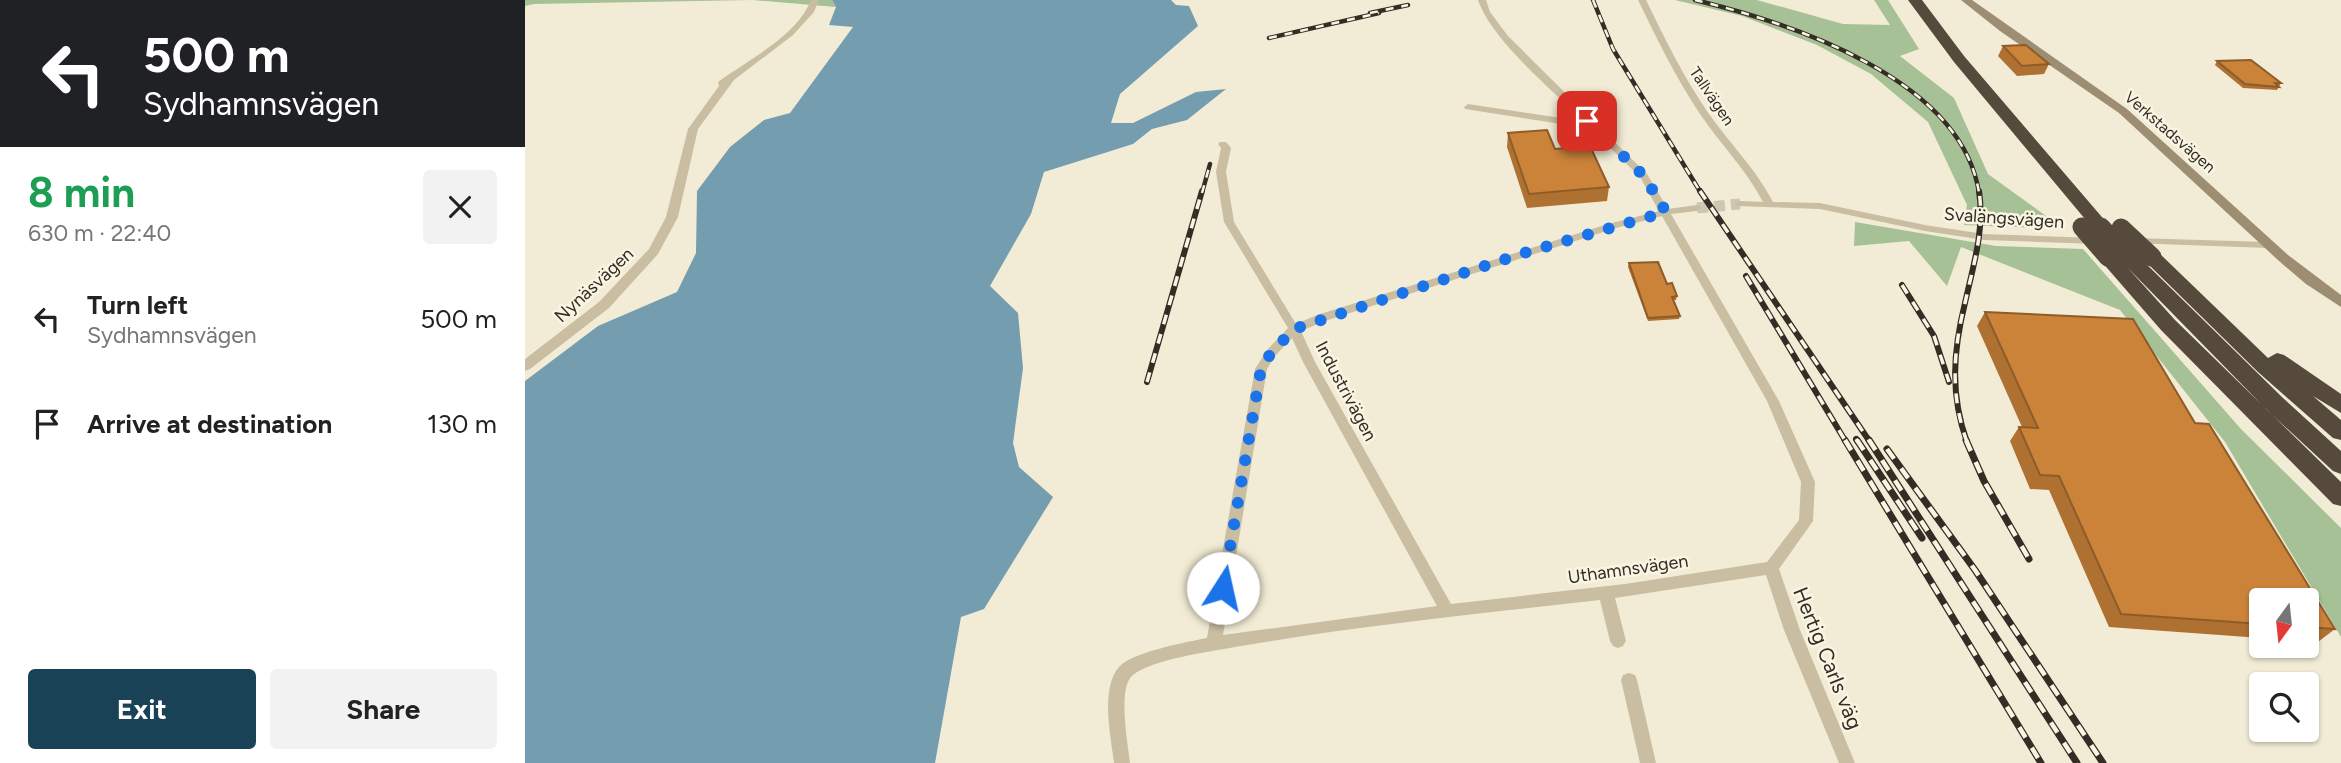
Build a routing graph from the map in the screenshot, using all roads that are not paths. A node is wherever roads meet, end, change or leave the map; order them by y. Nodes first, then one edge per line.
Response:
1 (815, 0) edge
2 (1482, 0) edge
3 (1642, 0) edge
4 (1901, 0) edge
5 (1915, 0) edge
6 (1966, 0) edge
7 (1468, 107) dead end
8 (1587, 121) junction
9 (2015, 126) junction
10 (1223, 144) dead end
11 (1769, 203) junction
12 (1739, 204) tunnel mouth
13 (1697, 208) tunnel mouth
14 (1666, 212) junction
15 (2268, 245) junction
16 (2118, 257) junction
17 (2181, 285) junction
18 (2341, 302) edge
19 (1294, 329) junction
20 (525, 366) edge
21 (2341, 405) edge
22 (2341, 432) edge
23 (2341, 465) edge
24 (2341, 497) edge
25 (1771, 568) junction
26 (1606, 593) junction
27 (1448, 612) junction
28 (1618, 641) dead end
29 (1214, 642) junction
30 (1629, 680) dead end
31 (1122, 763) edge
32 (1649, 763) edge
33 (1847, 763) edge

1 - 20 street, Nynäsvägen
2 - 8 street
3 - 11 street, Tallvägen
4 - 16 highway, bridge
5 - 9 highway
6 - 15 main road, Verkstadsvägen
7 - 8 street
8 - 14 street
9 - 16 highway, bridge
9 - 17 highway, bridge
10 - 19 street, Industrivägen
11 - 12 street, Svalängsvägen
11 - 15 street, Svalängsvägen
13 - 14 street
14 - 19 street
14 - 25 street
15 - 18 main road, Verkstadsvägen
16 - 23 highway
16 - 24 highway
17 - 21 highway
17 - 22 highway
19 - 27 street, Industrivägen
19 - 29 street
25 - 26 street, Uthamnsvägen
25 - 33 street, Hertig Carls väg
26 - 27 street, Uthamnsvägen
26 - 28 street
27 - 29 street, Uthamnsvägen
29 - 31 street, Uthamnsvägen
30 - 32 street

